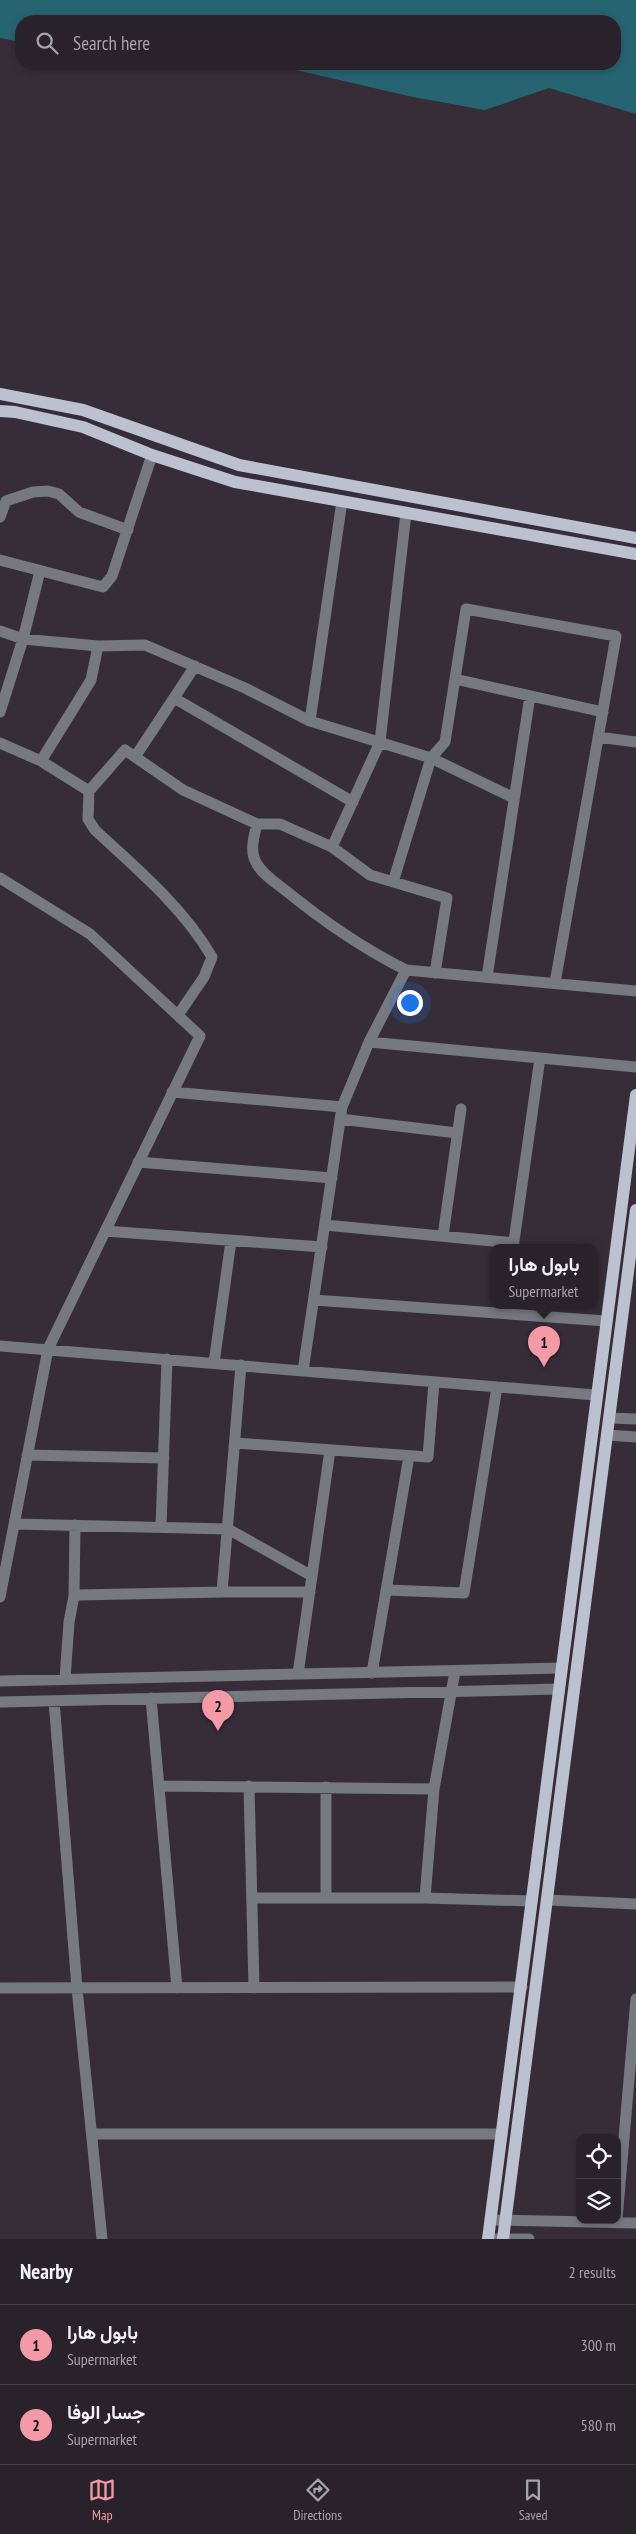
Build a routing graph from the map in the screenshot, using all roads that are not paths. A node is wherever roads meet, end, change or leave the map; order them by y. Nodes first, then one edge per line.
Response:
1 (0, 394) edge
2 (0, 412) edge
3 (152, 455) junction
4 (342, 501) junction
5 (406, 513) junction
6 (0, 517) edge
7 (128, 530) junction
8 (636, 538) edge
9 (636, 554) edge
10 (0, 560) edge
11 (40, 571) junction
12 (0, 631) edge
13 (23, 639) junction
14 (98, 646) junction
15 (195, 666) junction
16 (455, 679) junction
17 (530, 696) junction
18 (174, 698) junction
19 (0, 712) edge
20 (603, 712) junction
21 (310, 721) junction
22 (598, 737) junction
23 (380, 742) junction
24 (636, 742) edge
25 (0, 744) edge
26 (135, 757) junction
27 (431, 758) junction
28 (41, 761) junction
29 (89, 791) junction
30 (514, 798) junction
31 (353, 802) junction
32 (257, 824) junction
33 (332, 847) junction
34 (0, 878) edge
35 (393, 882) junction
36 (406, 970) junction
37 (435, 972) junction
38 (486, 977) junction
39 (555, 983) junction
40 (636, 991) edge
41 (178, 1015) junction
42 (369, 1042) junction
43 (540, 1058) junction
44 (636, 1067) edge
45 (172, 1092) junction
46 (636, 1095) edge
47 (342, 1107) junction
48 (461, 1109) dead end
49 (340, 1119) junction
50 (457, 1133) junction
51 (138, 1162) junction
52 (332, 1178) junction
53 (636, 1210) edge
54 (325, 1225) junction
55 (105, 1232) junction
56 (443, 1236) junction
57 (232, 1241) junction
58 (500, 1244) edge
59 (514, 1244) edge
60 (322, 1247) junction
61 (314, 1300) junction
62 (504, 1310) edge
63 (606, 1321) junction
64 (0, 1346) edge
65 (48, 1349) junction
66 (167, 1359) junction
67 (214, 1363) junction
68 (241, 1365) junction
69 (303, 1371) junction
70 (434, 1382) junction
71 (497, 1387) junction
72 (596, 1395) junction
73 (609, 1418) junction
74 (636, 1419) edge
75 (607, 1435) junction
76 (636, 1437) edge
77 (236, 1443) junction
78 (330, 1450) junction
79 (27, 1455) junction
80 (408, 1456) junction
81 (164, 1458) junction
82 (14, 1524) junction
83 (75, 1525) junction
84 (161, 1527) junction
85 (228, 1528) junction
86 (312, 1576) junction
87 (386, 1590) junction
88 (222, 1592) junction
89 (310, 1592) junction
90 (78, 1595) dead end
91 (0, 1597) edge
92 (561, 1668) junction
93 (455, 1670) junction
94 (372, 1672) junction
95 (298, 1674) junction
96 (65, 1679) junction
97 (0, 1681) edge
98 (559, 1689) junction
99 (453, 1691) junction
100 (151, 1698) junction
101 (54, 1701) junction
102 (0, 1702) edge
103 (159, 1786) junction
104 (248, 1786) junction
105 (326, 1787) junction
106 (434, 1789) junction
107 (252, 1898) junction
108 (326, 1898) junction
109 (424, 1898) junction
110 (547, 1900) junction
111 (532, 1901) junction
112 (636, 1904) edge
113 (522, 1987) junction
114 (0, 1988) edge
115 (77, 1988) junction
116 (177, 1988) junction
117 (254, 1988) junction
118 (636, 1999) edge
119 (631, 2116) edge
120 (92, 2134) junction
121 (502, 2134) junction
122 (621, 2191) edge
123 (490, 2220) junction
124 (505, 2220) junction
125 (576, 2221) edge
126 (621, 2221) edge
127 (636, 2223) edge
128 (102, 2239) edge
129 (488, 2239) edge
130 (503, 2239) edge
131 (529, 2239) edge

1 - 8 main road
2 - 3 main road
3 - 4 main road
3 - 7 street
4 - 5 main road
4 - 21 street
5 - 9 main road
5 - 23 street
6 - 7 street
7 - 11 street
10 - 11 street
11 - 13 street
12 - 13 street
13 - 14 street
13 - 19 street
14 - 15 street
14 - 28 street
15 - 18 street
15 - 21 street
16 - 17 street
16 - 20 street
16 - 27 street
17 - 20 street
17 - 30 street
18 - 26 street
18 - 31 street
20 - 22 street
21 - 23 street
22 - 24 street
22 - 39 street
23 - 27 street
23 - 31 street
25 - 28 street
26 - 29 street
26 - 32 street
27 - 30 street
27 - 35 street
28 - 29 street
29 - 41 street
30 - 38 street
31 - 33 street
32 - 33 street
32 - 36 street
33 - 35 street
34 - 41 street
35 - 37 street
36 - 37 street
36 - 42 street
37 - 38 street
38 - 39 street
39 - 40 street
41 - 45 street
42 - 43 street
42 - 47 street
43 - 44 street
43 - 59 street
45 - 47 street
45 - 51 street
46 - 63 main road
47 - 49 street
48 - 50 street
49 - 50 street
49 - 52 street
50 - 56 street
51 - 52 street
51 - 55 street
52 - 54 street
53 - 73 main road
54 - 56 street
54 - 60 street
55 - 57 street
55 - 65 street
56 - 58 street
57 - 60 street
57 - 67 street
60 - 61 street
61 - 62 street
61 - 69 street
62 - 63 street
63 - 72 main road
64 - 65 street
65 - 66 street
65 - 79 street
66 - 67 street
66 - 81 street
67 - 68 street
68 - 69 street
68 - 77 street
69 - 70 street
70 - 71 street
70 - 80 street
71 - 72 street
71 - 87 street
72 - 92 main road
73 - 74 street
73 - 75 main road
75 - 76 street
75 - 110 main road
77 - 78 street
77 - 85 street
78 - 80 street
78 - 86 street
79 - 81 street
79 - 82 street
80 - 87 street
81 - 84 street
82 - 83 street
82 - 91 street
83 - 84 street
83 - 96 street
84 - 85 street
85 - 86 street
85 - 88 street
86 - 89 street
87 - 94 street
88 - 89 street
88 - 90 street
89 - 95 street
92 - 93 street
92 - 98 main road
93 - 94 street
93 - 99 street
94 - 95 street
95 - 96 street
96 - 97 street
98 - 99 street
98 - 111 main road
99 - 100 street
99 - 106 street
100 - 101 street
100 - 103 street
101 - 102 street
101 - 115 street
103 - 104 street
103 - 116 street
104 - 105 street
104 - 107 street
105 - 106 street
105 - 108 street
106 - 109 street
107 - 108 street
107 - 117 street
108 - 109 street
109 - 111 street
110 - 112 street
110 - 124 main road
111 - 113 main road
113 - 117 street
113 - 121 main road
114 - 115 street
115 - 116 street
115 - 120 street
116 - 117 street
118 - 119 street
119 - 122 street
120 - 121 street
120 - 128 street
121 - 123 main road
123 - 124 street
123 - 129 main road
124 - 125 street
124 - 130 main road
126 - 127 street
129 - 130 street
130 - 131 street

